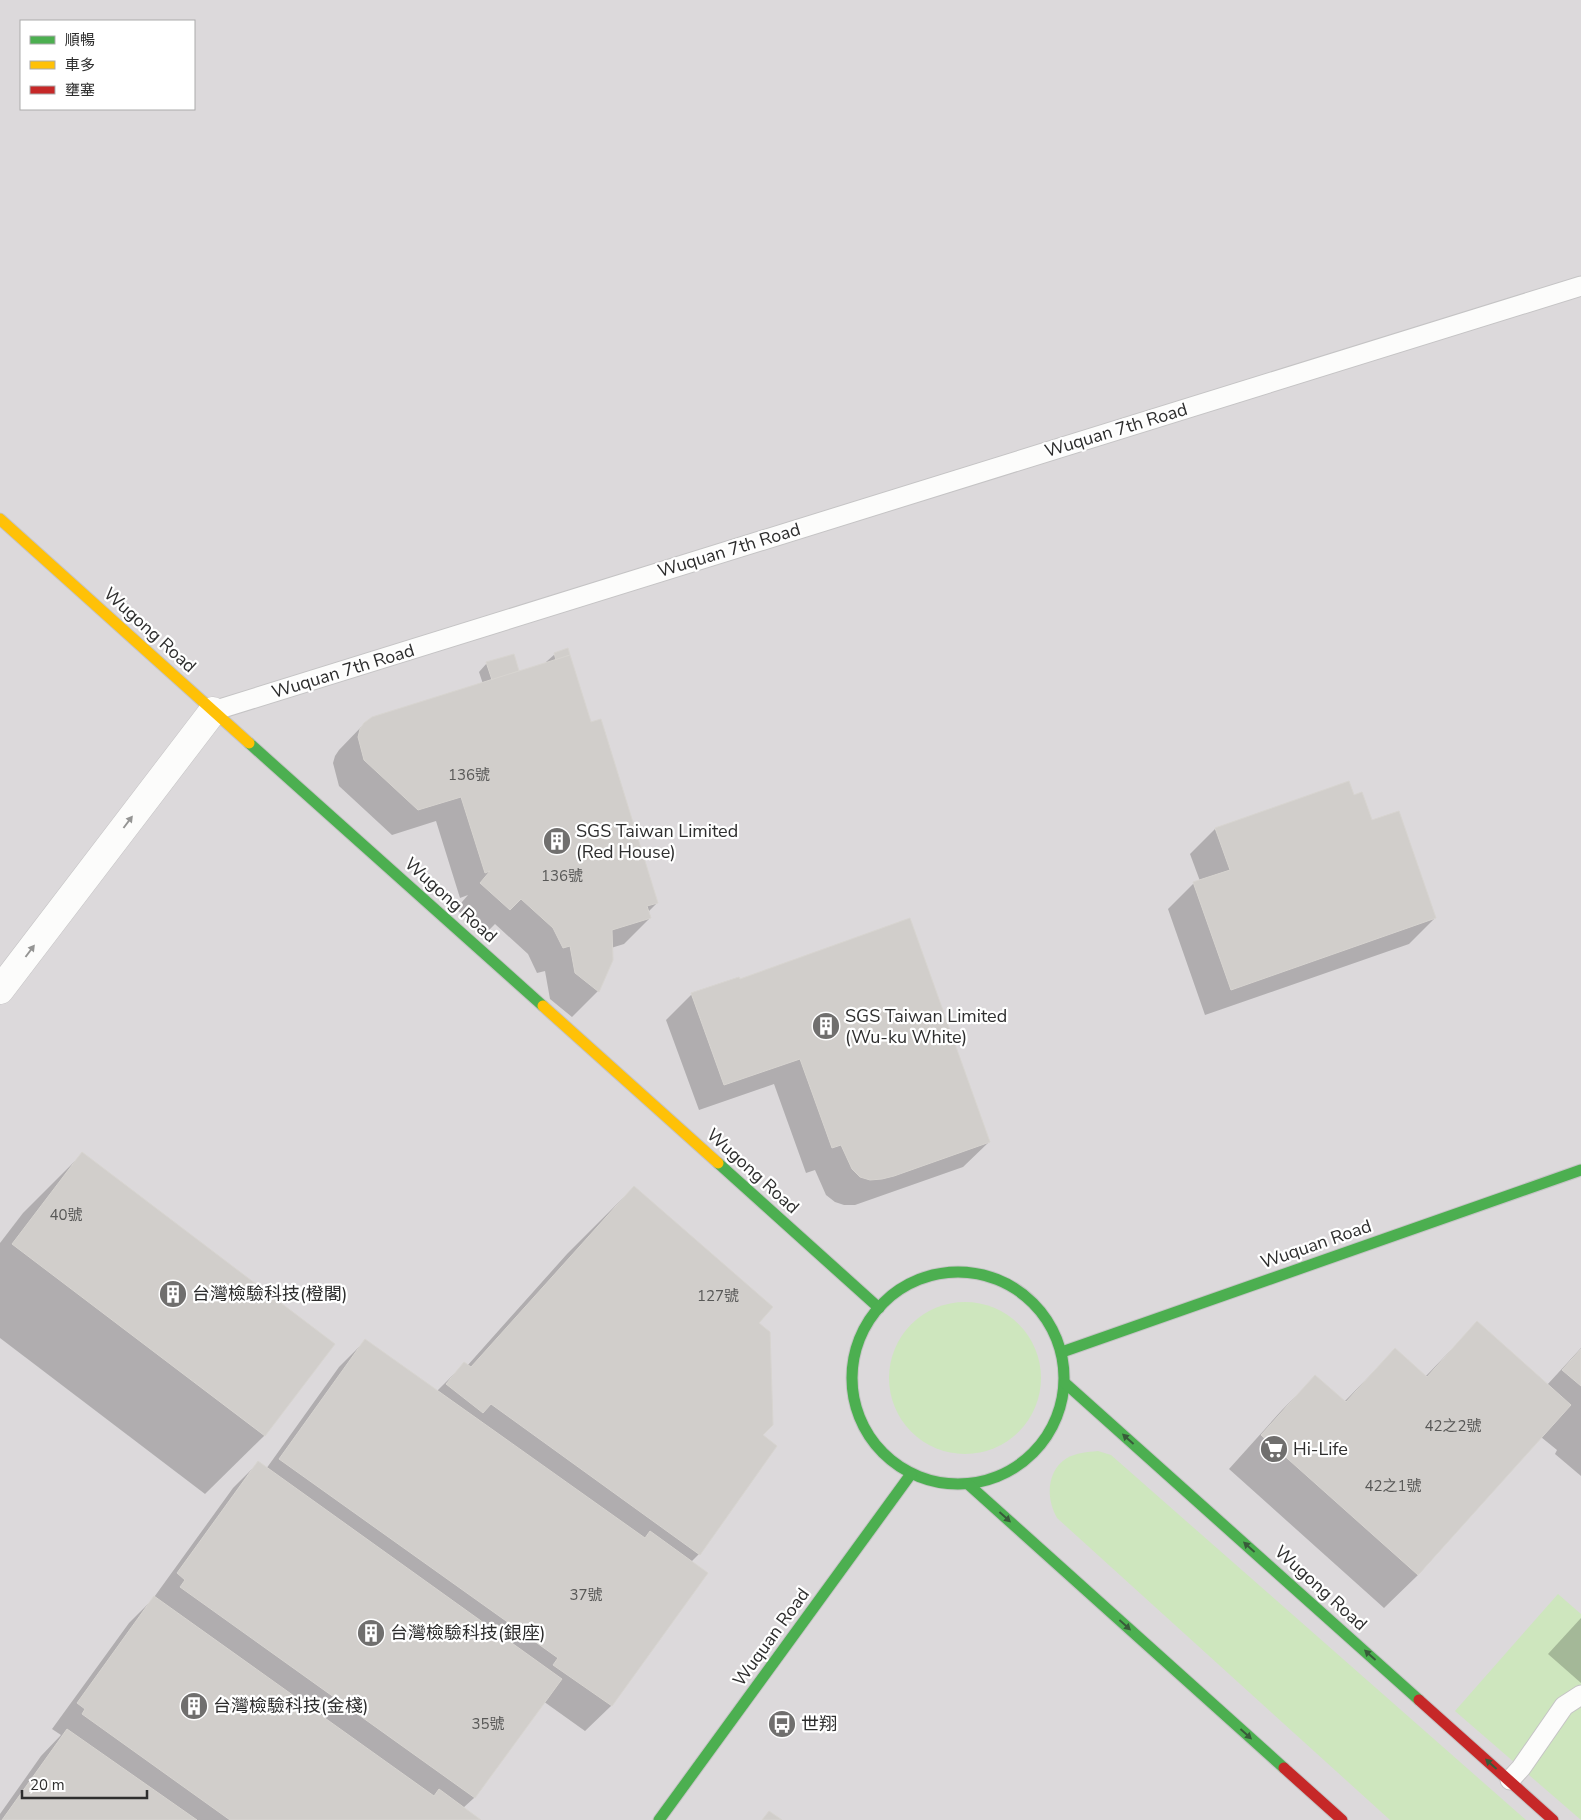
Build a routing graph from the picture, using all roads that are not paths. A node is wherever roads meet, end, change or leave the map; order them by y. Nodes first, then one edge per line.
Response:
1 (1581, 286) edge
2 (0, 519) edge
3 (214, 711) junction
4 (0, 990) edge
5 (1581, 1170) edge
6 (879, 1308) junction
7 (1062, 1352) junction
8 (1065, 1383) junction
9 (911, 1474) junction
10 (968, 1484) junction
11 (1581, 1695) edge
12 (1510, 1780) junction
13 (659, 1820) edge
14 (1342, 1820) edge
15 (1553, 1820) edge

1 - 3 lane, Wuquan 7th Road
2 - 3 street, Wugong Road
4 -> 3 street
3 - 6 street, Wugong Road
5 - 7 street, Wuquan Road
6 - 7 street
6 - 9 street
7 - 8 street
8 - 10 street
12 -> 8 street, Wugong Road
9 - 10 street
9 - 13 street, Wuquan Road
10 -> 14 street
11 - 12 lane
12 - 15 street, Wugong Road

